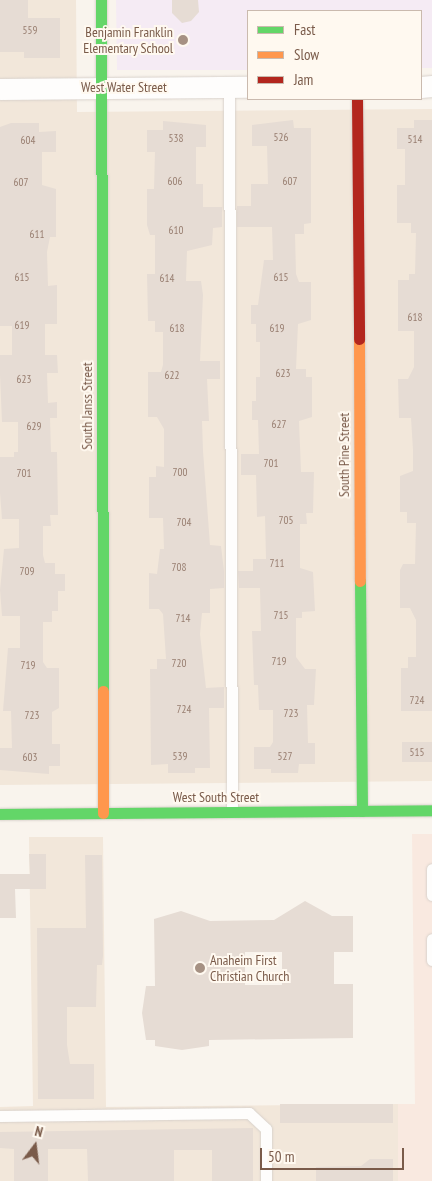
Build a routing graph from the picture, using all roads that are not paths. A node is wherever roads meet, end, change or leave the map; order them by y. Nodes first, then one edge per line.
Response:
1 (101, 0) edge
2 (239, 87) edge
3 (101, 88) junction
4 (0, 89) edge
5 (357, 100) edge
6 (432, 810) edge
7 (362, 811) junction
8 (232, 812) junction
9 (103, 813) junction
10 (0, 814) edge
11 (432, 869) edge
12 (432, 895) edge
13 (432, 939) edge
14 (432, 960) edge
15 (0, 1116) edge
16 (266, 1181) edge

1 - 3 street, South Janss Street
2 - 3 street, West Water Street
2 - 8 lane
3 - 4 street, West Water Street
3 - 9 street, South Janss Street
5 - 7 street, South Pine Street
6 - 7 street, West South Street
7 - 8 street, West South Street
8 - 9 street, West South Street
9 - 10 street, West South Street
11 - 12 lane
13 - 14 lane
15 - 16 lane

